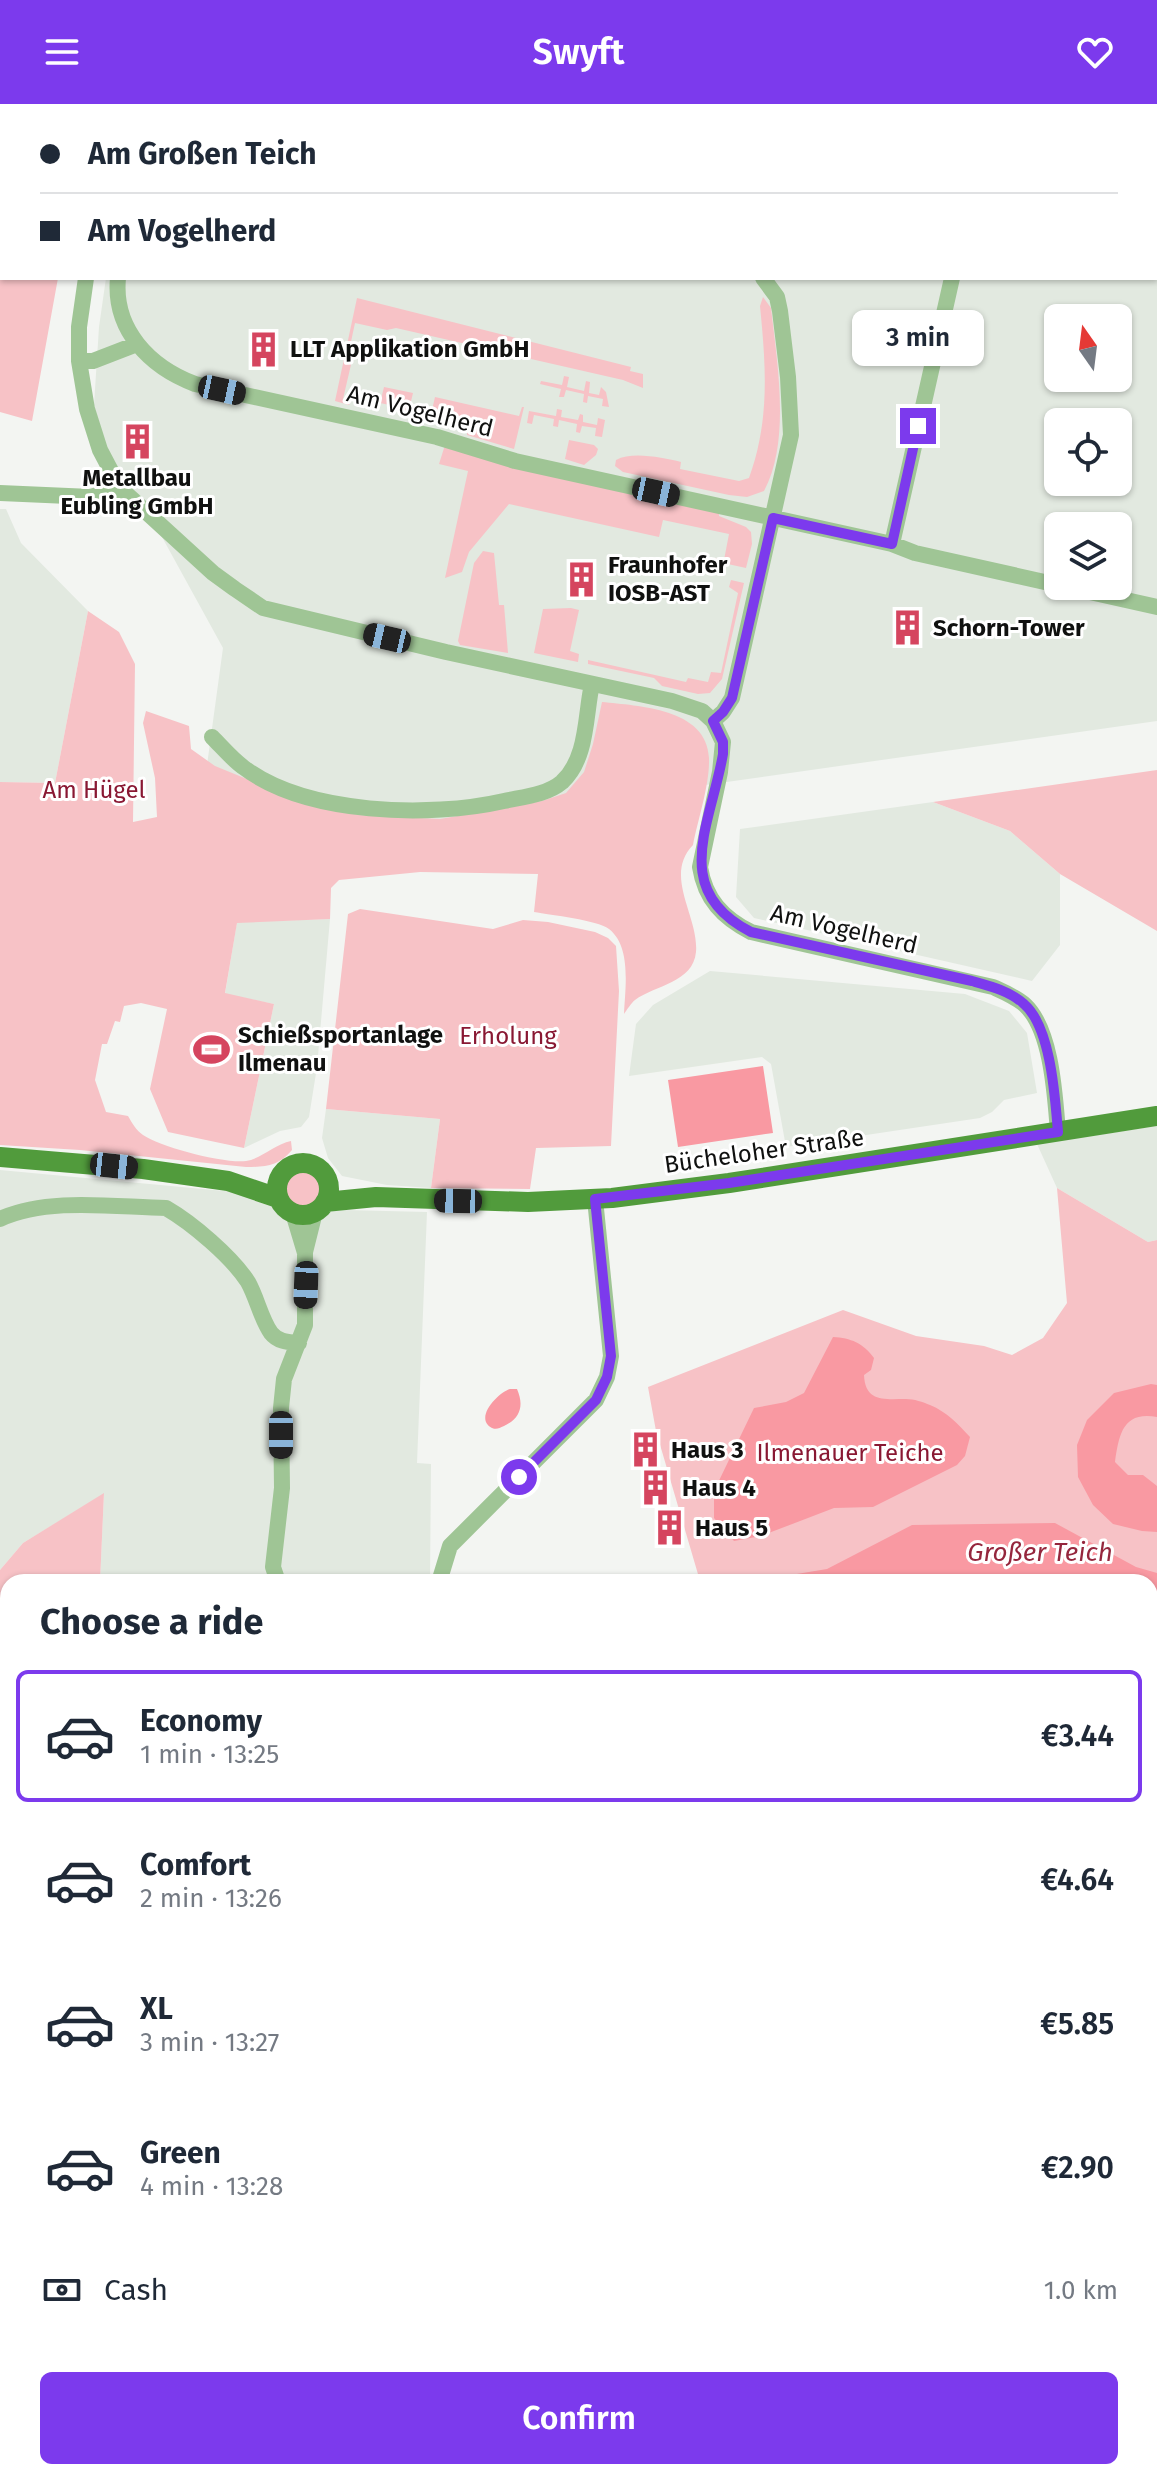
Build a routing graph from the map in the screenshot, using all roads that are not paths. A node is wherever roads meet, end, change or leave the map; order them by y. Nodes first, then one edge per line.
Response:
1 (86, 280) edge
2 (118, 280) edge
3 (764, 280) edge
4 (952, 280) edge
5 (137, 344) junction
6 (79, 361) junction
7 (120, 488) junction
8 (0, 493) edge
9 (773, 518) junction
10 (892, 544) junction
11 (1044, 581) edge
12 (1126, 600) edge
13 (1157, 607) edge
14 (592, 684) junction
15 (713, 721) junction
16 (212, 737) dead end
17 (1157, 1116) edge
18 (1058, 1132) junction
19 (0, 1157) edge
20 (279, 1176) junction
21 (327, 1180) junction
22 (228, 1181) junction
23 (376, 1197) junction
24 (278, 1198) junction
25 (595, 1199) junction
26 (320, 1207) junction
27 (293, 1213) junction
28 (0, 1219) edge
29 (305, 1253) junction
30 (299, 1343) junction
31 (275, 1574) edge
32 (441, 1574) edge

1 - 6 street
2 - 5 street, Am Vogelherd
3 - 9 street
4 - 10 street
5 - 6 street
5 - 9 street, Am Vogelherd
6 - 7 street
7 - 8 street
7 - 14 street
9 - 10 street, Am Vogelherd
9 - 15 street
10 - 11 street, Am Vogelherd
12 - 13 street, Am Vogelherd
14 - 15 street
14 - 16 street
15 - 18 street, Am Vogelherd
17 - 18 main road, Bücheloher Straße
18 - 25 main road, Bücheloher Straße
19 - 22 main road, Bücheloher Straße
20 - 21 main road, Bücheloher Straße
20 - 22 main road, Bücheloher Straße
20 - 24 main road
21 - 23 main road, Bücheloher Straße
21 - 26 main road
22 - 24 main road, Bücheloher Straße
23 - 25 main road, Bücheloher Straße
23 - 26 main road, Bücheloher Straße
24 - 27 main road, Bücheloher Straße
25 - 32 street
26 - 27 main road, Bücheloher Straße
26 - 29 street
27 - 29 street
28 - 30 street
29 - 30 street
30 - 31 street

